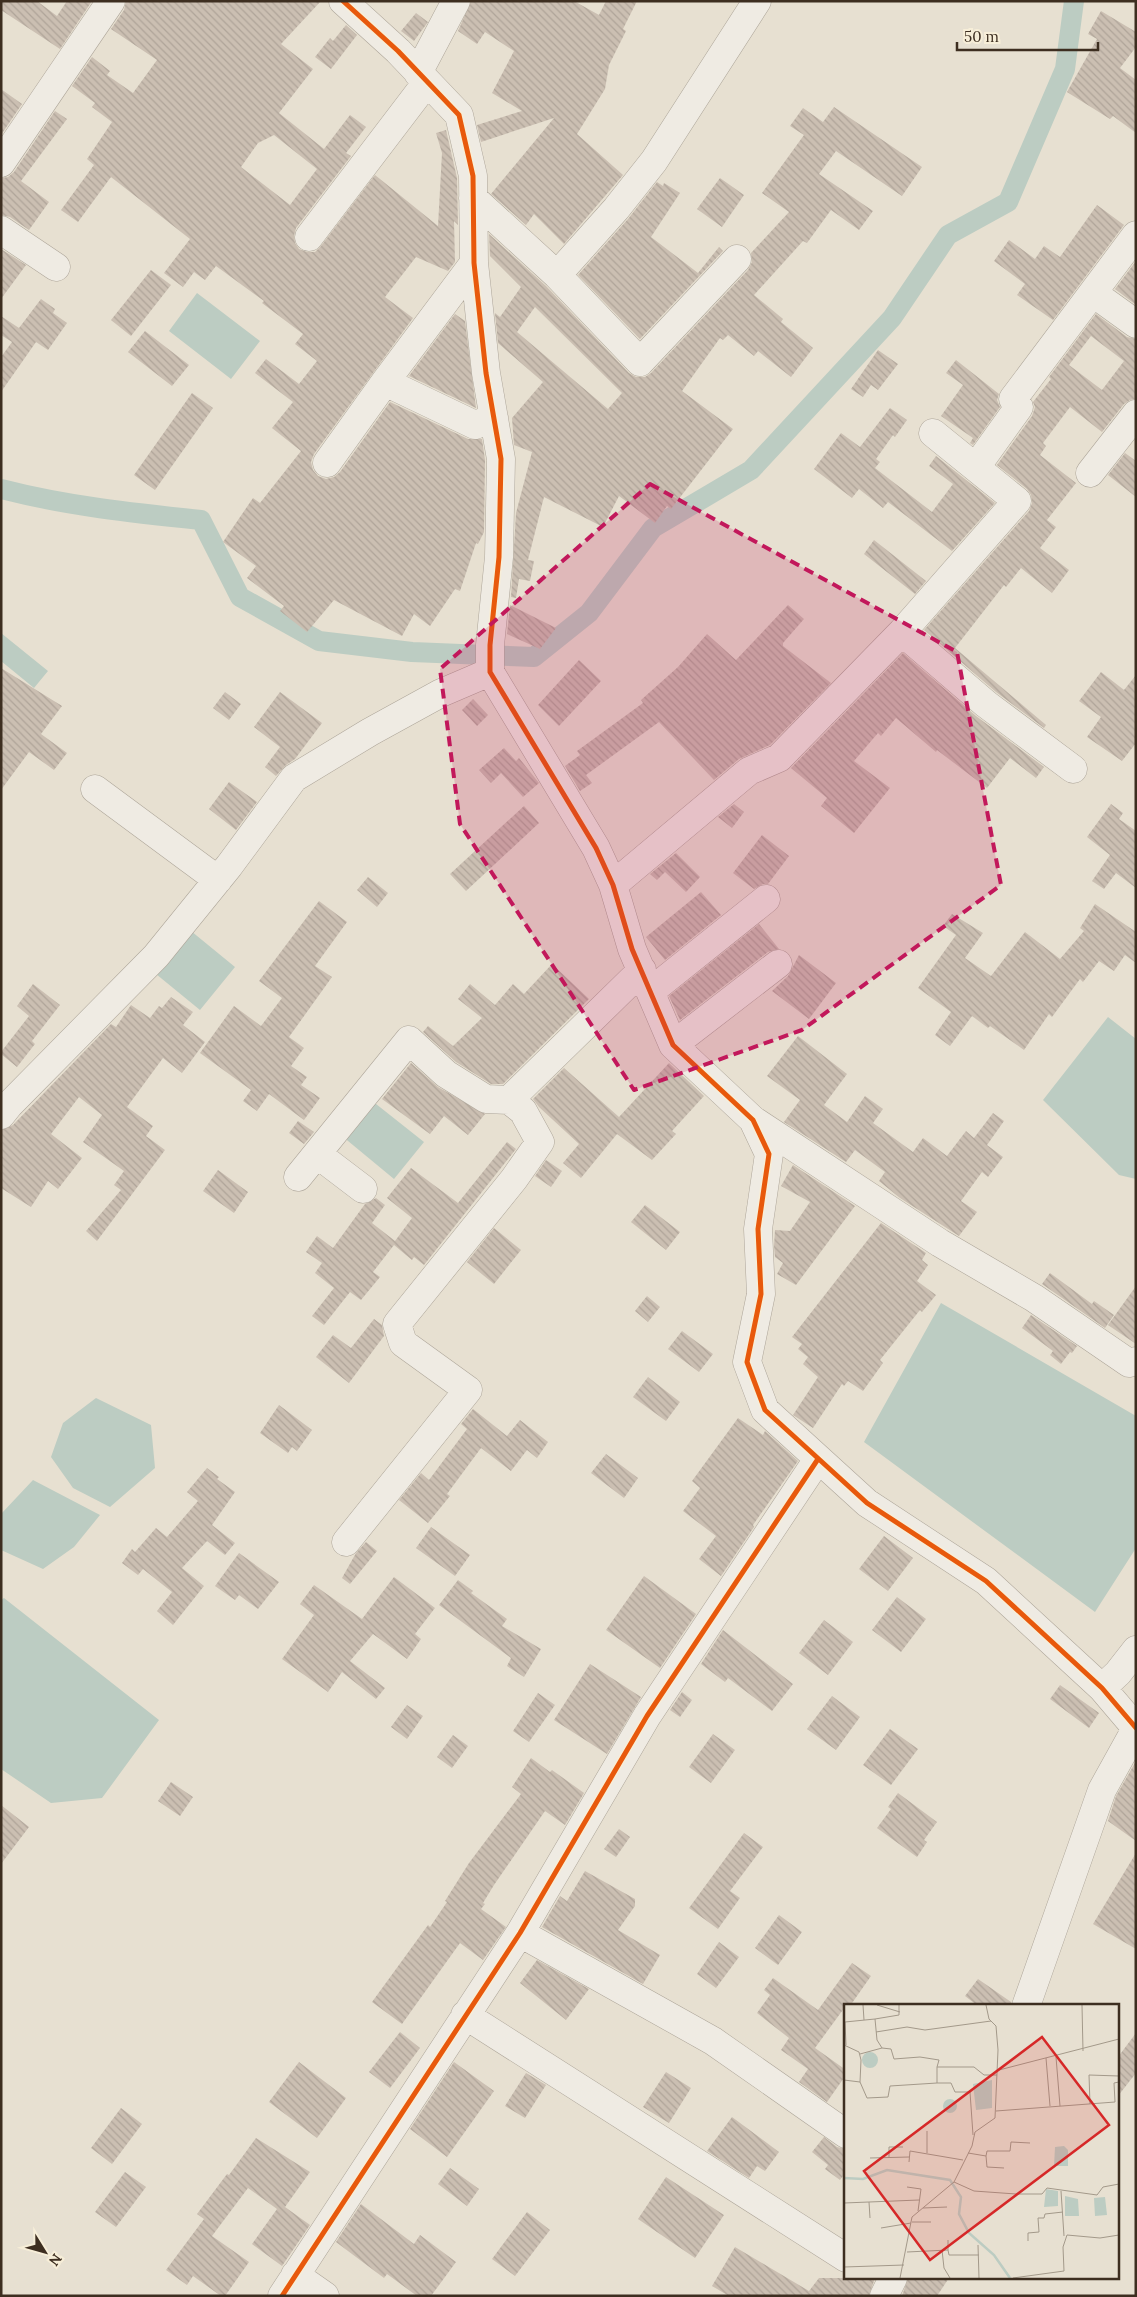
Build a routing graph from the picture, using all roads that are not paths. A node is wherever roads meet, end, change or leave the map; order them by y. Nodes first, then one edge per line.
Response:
1 (111, 1) edge
2 (344, 1) edge
3 (456, 1) edge
4 (757, 1) edge
5 (423, 77) junction
6 (3, 158) edge
7 (473, 198) junction
8 (1, 230) edge
9 (1136, 235) edge
10 (309, 237) dead end
11 (737, 259) dead end
12 (474, 263) junction
13 (56, 267) dead end
14 (557, 275) junction
15 (1093, 293) junction
16 (1136, 324) edge
17 (385, 382) junction
18 (1136, 414) edge
19 (494, 418) junction
20 (933, 433) dead end
21 (327, 463) dead end
22 (976, 467) junction
23 (1090, 473) dead end
24 (902, 632) junction
25 (490, 659) junction
26 (1074, 770) dead end
27 (95, 789) dead end
28 (218, 880) junction
29 (613, 885) junction
30 (766, 900) dead end
31 (778, 964) dead end
32 (646, 981) junction
33 (673, 1045) junction
34 (509, 1100) junction
35 (1, 1116) edge
36 (753, 1120) junction
37 (317, 1154) junction
38 (298, 1177) dead end
39 (363, 1189) dead end
40 (1136, 1360) edge
41 (818, 1459) junction
42 (346, 1542) dead end
43 (1136, 1650) edge
44 (1102, 1688) junction
45 (1134, 1731) edge
46 (520, 1933) junction
47 (1027, 2004) edge
48 (465, 2015) junction
49 (844, 2133) edge
50 (844, 2257) edge
51 (288, 2285) edge
52 (325, 2296) edge

1 - 6 street
2 - 5 street
3 - 5 street
4 - 14 street
5 - 7 street
5 - 10 street
7 - 12 street
7 - 14 street
8 - 13 street
9 - 15 street
11 - 14 street
12 - 17 street
12 - 19 street
15 - 16 street
15 - 22 street
17 - 19 street
17 - 21 street
18 - 23 street
19 - 25 street
20 - 22 street
22 - 24 street
24 - 26 street
24 - 29 street
25 - 28 street
25 - 29 street
27 - 28 street
28 - 35 street
29 - 32 street
30 - 32 street
31 - 33 street
32 - 33 street
32 - 34 street
33 - 36 street
34 - 37 street
34 - 42 street
36 - 40 street
36 - 41 street
37 - 38 street
37 - 39 street
41 - 44 street
41 - 46 street
43 - 44 street
44 - 45 street
45 - 47 street
46 - 48 street
46 - 49 street
48 - 50 street
48 - 51 street
51 - 52 street

